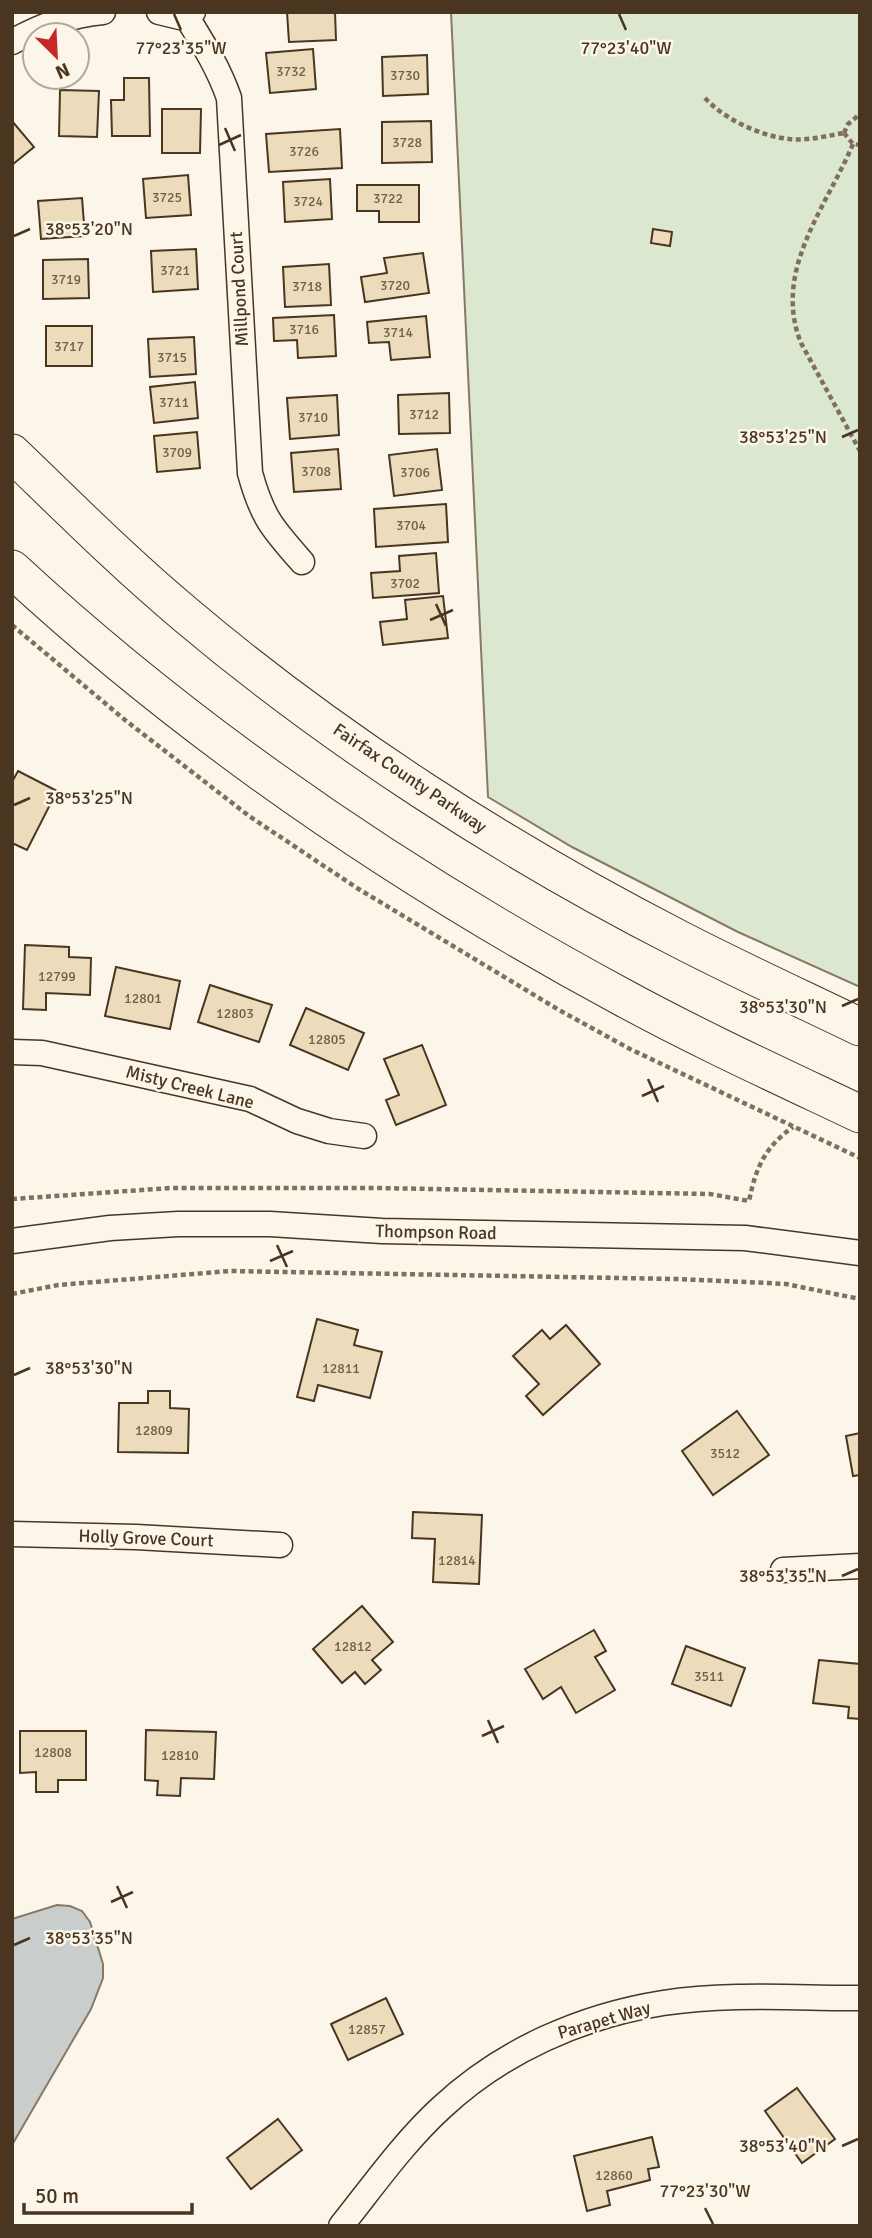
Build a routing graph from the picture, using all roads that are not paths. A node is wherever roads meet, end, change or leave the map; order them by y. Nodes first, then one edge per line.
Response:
1 (103, 12) edge
2 (159, 12) edge
3 (190, 16) edge
4 (12, 42) edge
5 (12, 453) edge
6 (302, 562) dead end
7 (12, 569) edge
8 (860, 1027) edge
9 (12, 1052) edge
10 (860, 1114) edge
11 (364, 1136) dead end
12 (12, 1241) edge
13 (860, 1253) edge
14 (12, 1534) edge
15 (280, 1545) dead end
16 (860, 1566) edge
17 (783, 1570) dead end
18 (860, 1998) edge
19 (341, 2226) edge

1 - 4 street
2 - 3 street
3 - 6 street, Millpond Court
5 - 8 highway, Fairfax County Parkway
7 - 10 highway
9 - 11 street, Misty Creek Lane
12 - 13 street, Thompson Road
14 - 15 street, Holly Grove Court
16 - 17 street
18 - 19 street, Parapet Way

